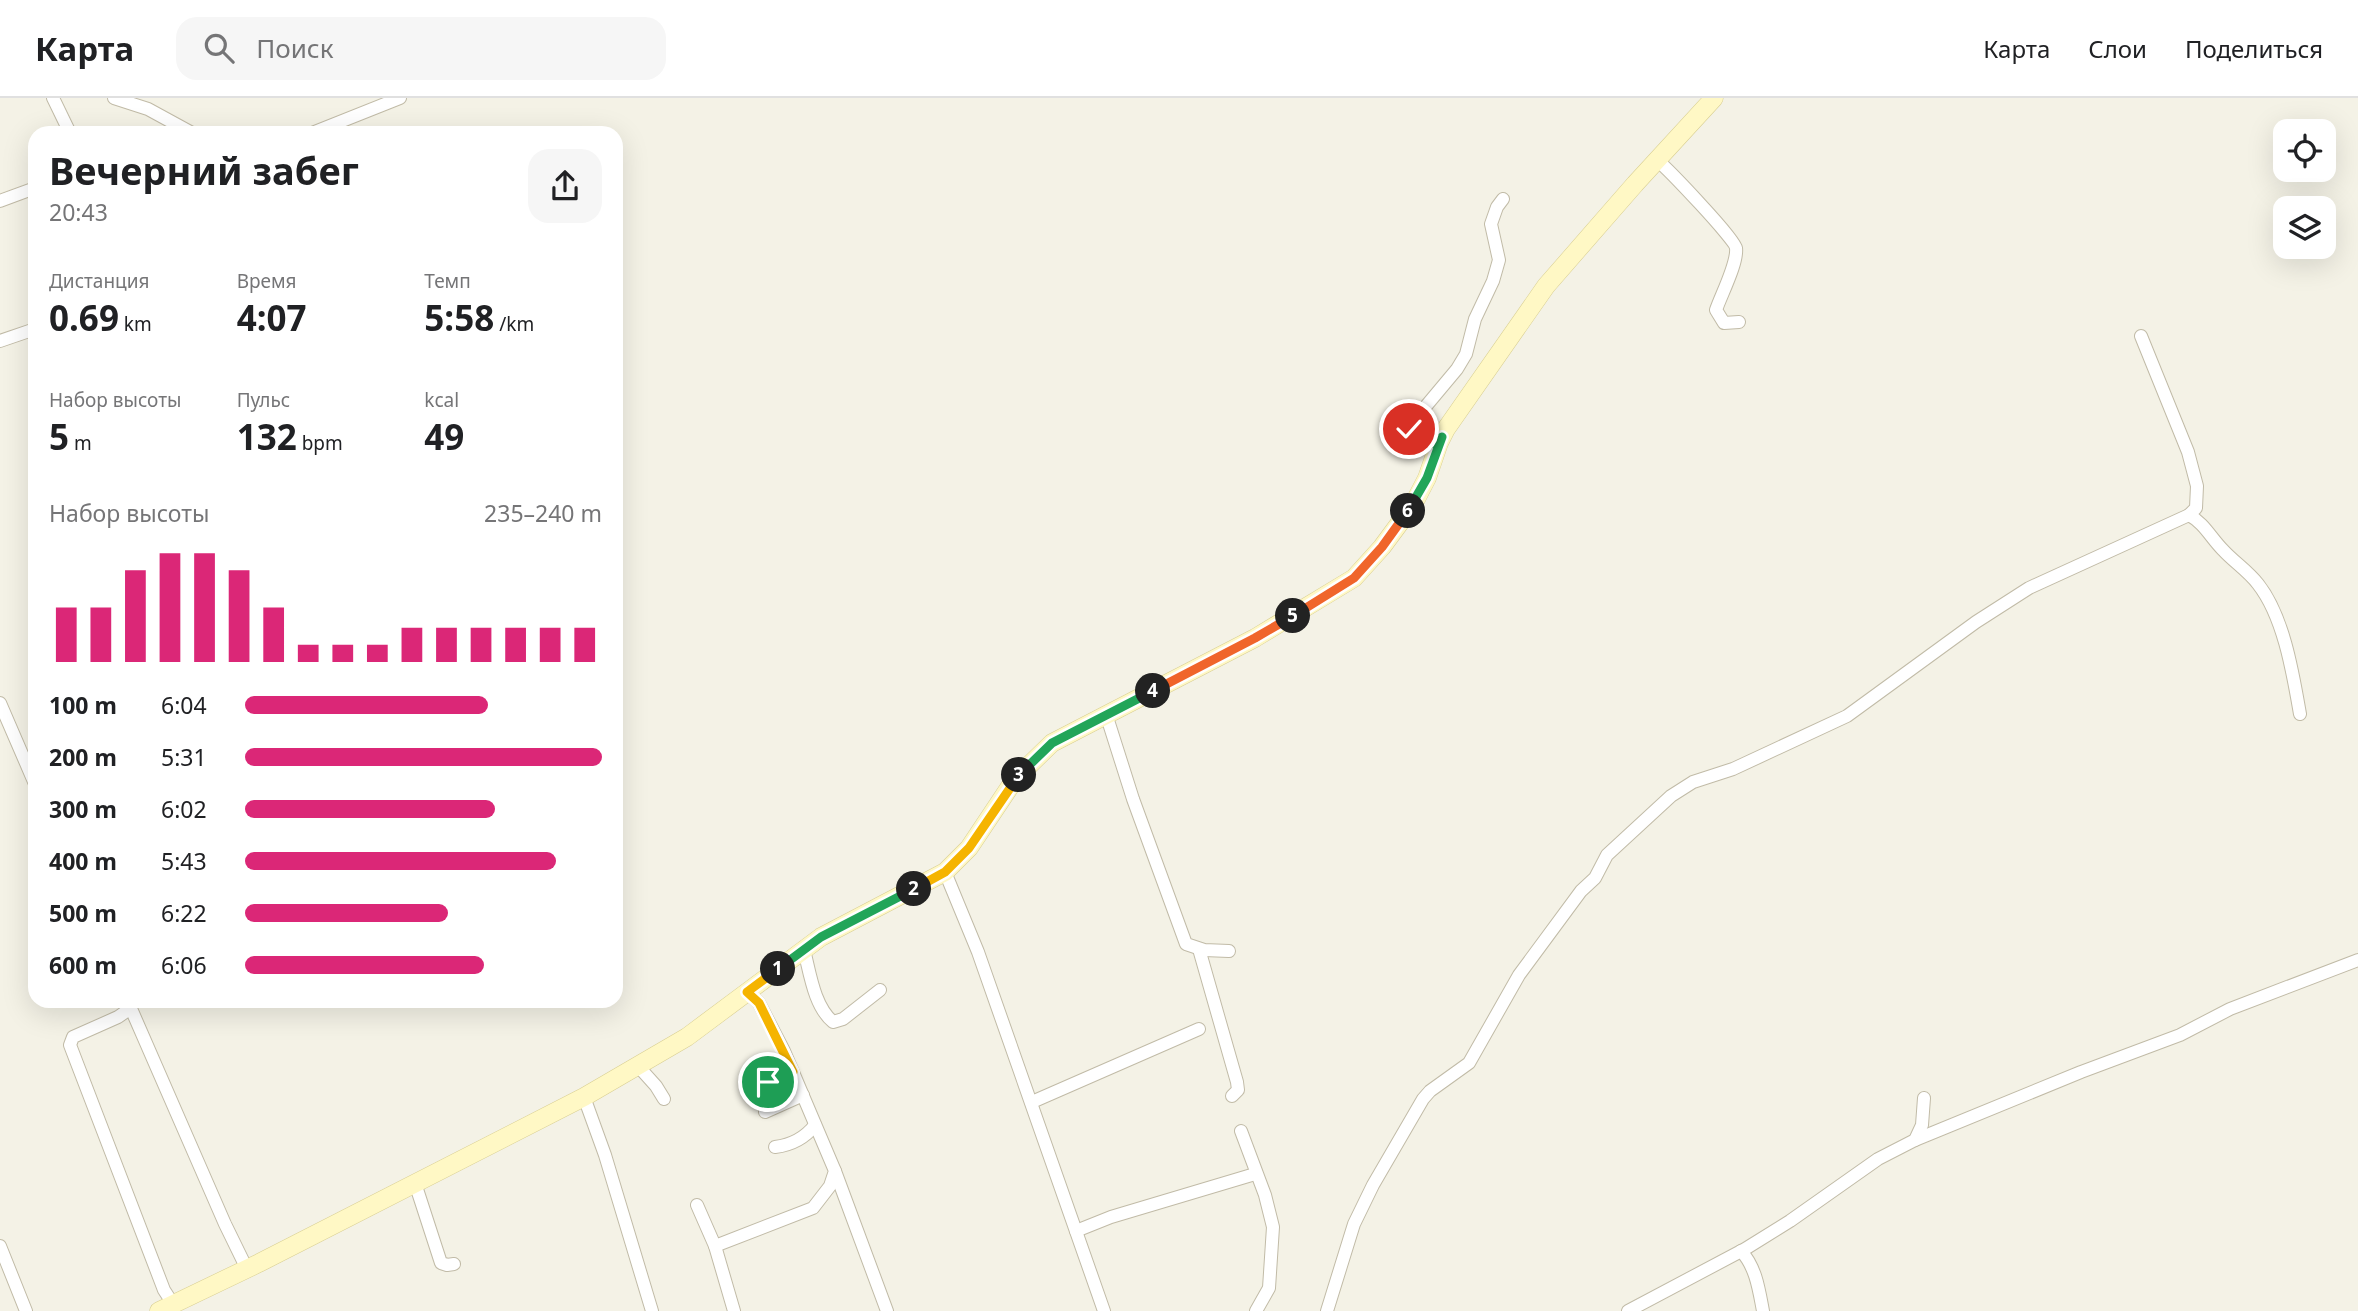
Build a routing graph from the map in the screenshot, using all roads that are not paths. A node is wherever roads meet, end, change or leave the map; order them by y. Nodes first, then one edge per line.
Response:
1 (53, 98) edge
2 (114, 98) edge
3 (400, 98) edge
4 (1714, 98) edge
5 (67, 126) edge
6 (179, 126) edge
7 (330, 126) edge
8 (1657, 160) junction
9 (28, 191) edge
10 (1503, 199) dead end
11 (0, 201) edge
12 (1739, 322) dead end
13 (28, 331) edge
14 (2141, 336) dead end
15 (0, 341) edge
16 (1442, 437) junction
17 (2189, 515) junction
18 (1, 709) edge
19 (1106, 714) junction
20 (2300, 714) dead end
21 (28, 769) edge
22 (945, 872) junction
23 (1199, 949) junction
24 (804, 950) junction
25 (1229, 951) dead end
26 (2358, 960) edge
27 (880, 990) dead end
28 (747, 992) junction
29 (127, 1008) edge
30 (131, 1008) edge
31 (1199, 1029) dead end
32 (638, 1066) junction
33 (793, 1072) junction
34 (757, 1079) dead end
35 (803, 1095) junction
36 (1233, 1096) dead end
37 (584, 1097) junction
38 (1924, 1098) dead end
39 (664, 1099) dead end
40 (1032, 1102) junction
41 (765, 1112) dead end
42 (815, 1125) junction
43 (1241, 1131) dead end
44 (1915, 1140) junction
45 (775, 1147) dead end
46 (835, 1171) junction
47 (1255, 1174) junction
48 (415, 1183) junction
49 (698, 1205) dead end
50 (1076, 1231) junction
51 (0, 1246) edge
52 (715, 1246) junction
53 (1741, 1251) junction
54 (454, 1264) dead end
55 (247, 1269) junction
56 (166, 1307) edge
57 (26, 1311) edge
58 (652, 1311) edge
59 (734, 1311) edge
60 (887, 1311) edge
61 (1104, 1311) edge
62 (1256, 1311) edge
63 (1327, 1311) edge
64 (1628, 1311) edge
65 (1763, 1311) edge

1 - 5 street
2 - 6 street
3 - 7 street
4 - 8 street
8 - 12 street
8 - 16 street
9 - 11 street
10 - 16 street
13 - 15 street
14 - 17 street
16 - 19 street
17 - 20 street
17 - 63 street
18 - 21 street
19 - 22 street
19 - 23 street
22 - 24 street
22 - 40 street
23 - 25 street
23 - 36 street
24 - 27 street
24 - 28 street
26 - 44 street
28 - 32 street
28 - 33 street
29 - 56 street
30 - 55 street
31 - 40 street
32 - 37 street
32 - 39 street
33 - 34 street
33 - 35 street
35 - 41 street
35 - 42 street
37 - 48 street
37 - 58 street
38 - 44 street
40 - 50 street
42 - 45 street
42 - 46 street
43 - 47 street
44 - 53 street
46 - 52 street
46 - 60 street
47 - 50 street
47 - 62 street
48 - 54 street
48 - 55 street
49 - 52 street
50 - 61 street
51 - 57 street
52 - 59 street
53 - 64 street
53 - 65 street
55 - 56 street

